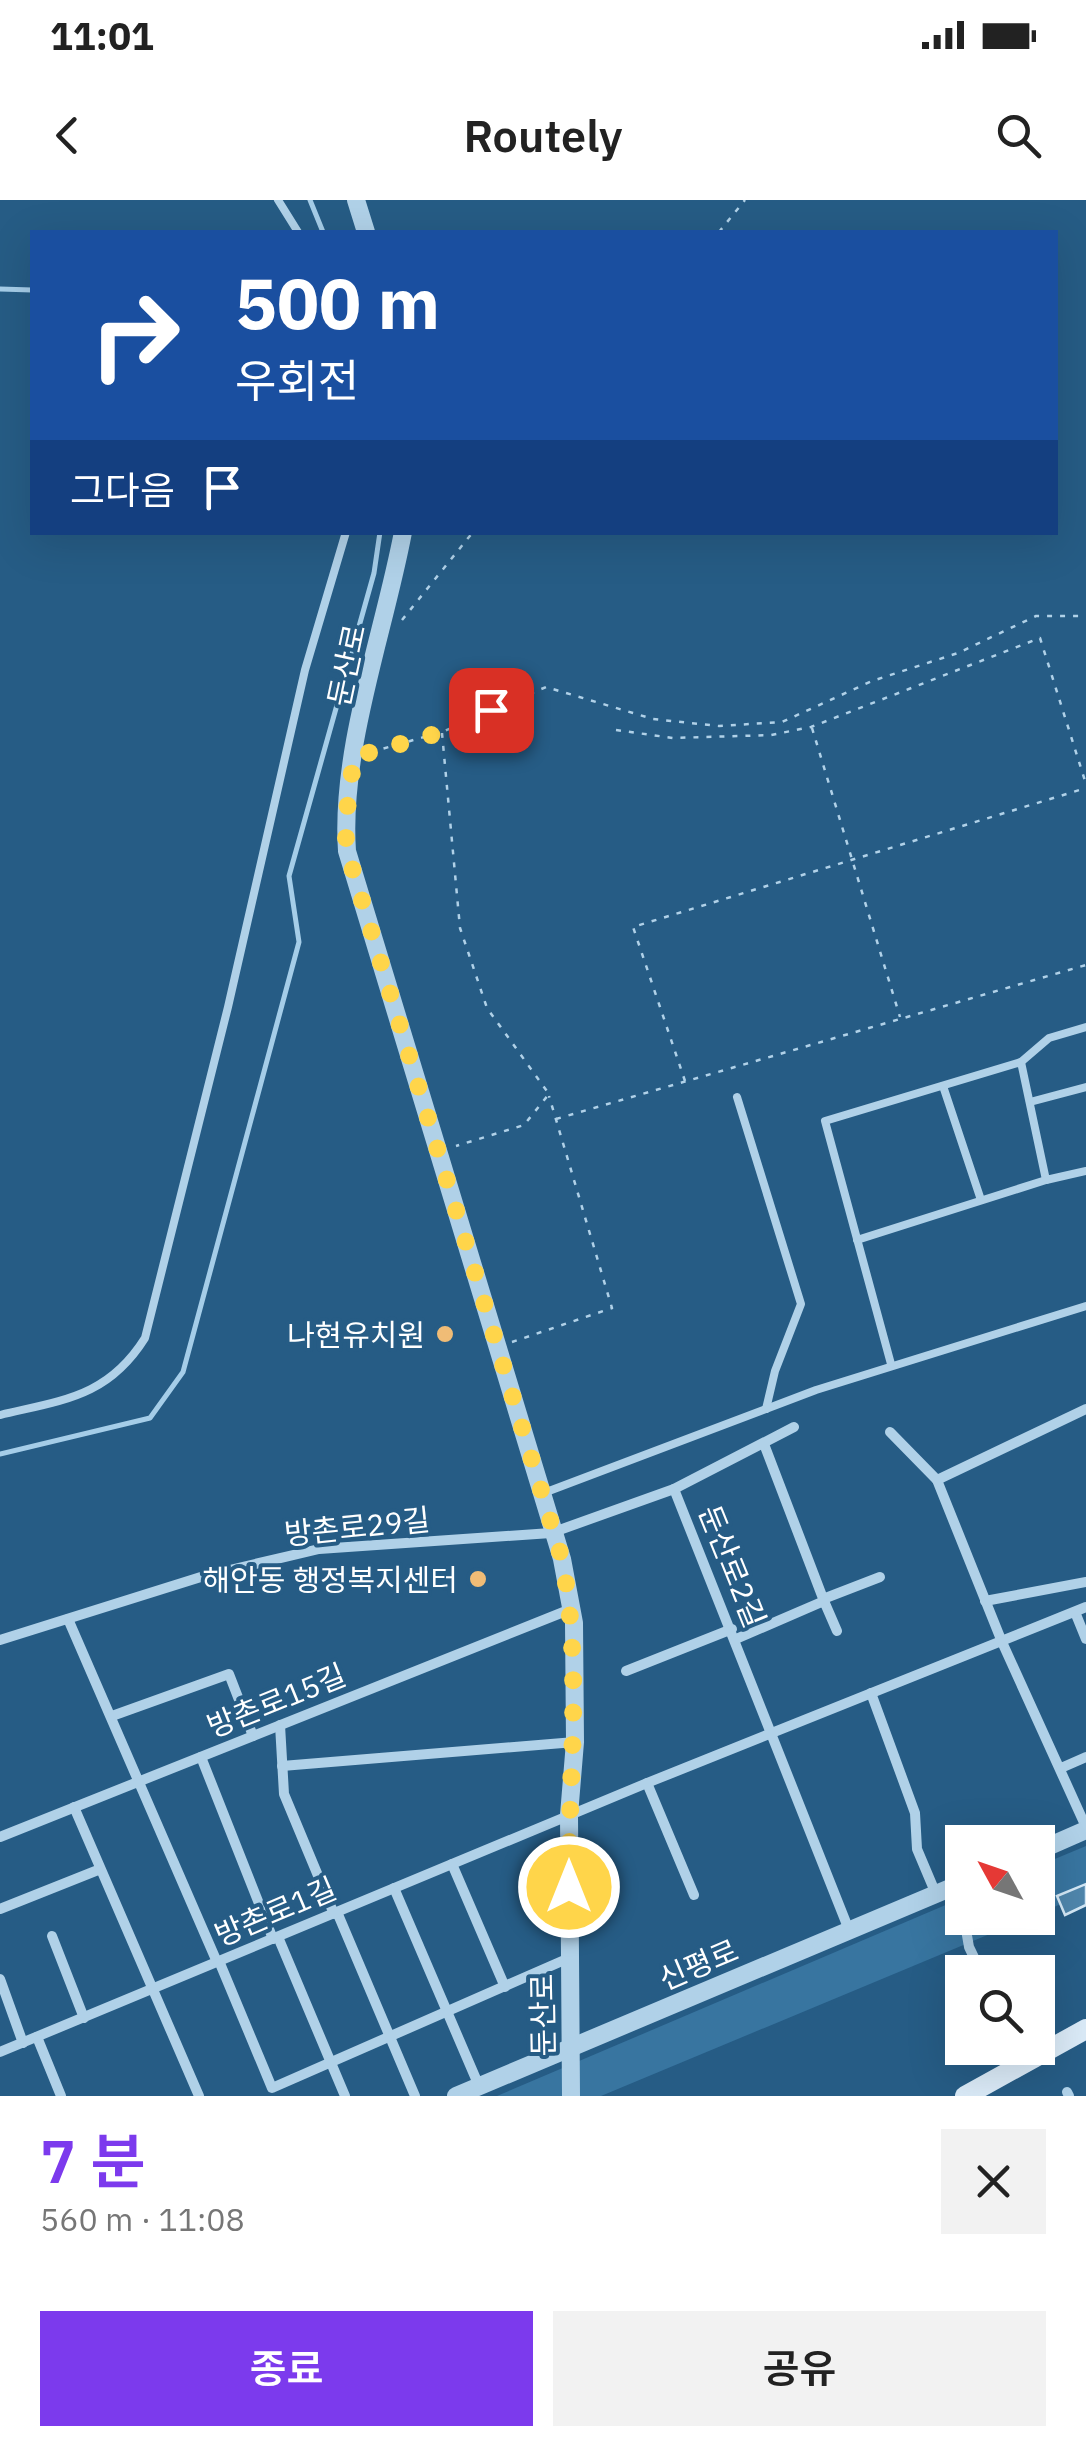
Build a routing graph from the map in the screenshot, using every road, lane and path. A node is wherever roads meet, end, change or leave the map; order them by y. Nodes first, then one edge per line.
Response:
1 (278, 200) edge
2 (356, 200) edge
3 (745, 200) edge
4 (297, 230) edge
5 (365, 230) edge
6 (721, 230) edge
7 (345, 535) edge
8 (402, 535) edge
9 (472, 535) edge
10 (1086, 616) edge
11 (401, 621) dead end
12 (811, 727) junction
13 (616, 730) dead end
14 (442, 732) junction
15 (354, 757) junction
16 (1086, 786) edge
17 (853, 856) junction
18 (1086, 964) edge
19 (900, 1019) junction
20 (1086, 1027) edge
21 (1022, 1062) junction
22 (685, 1081) junction
23 (943, 1086) junction
24 (1086, 1088) edge
25 (548, 1094) junction
26 (737, 1097) dead end
27 (1030, 1102) junction
28 (556, 1119) junction
29 (436, 1152) junction
30 (1086, 1170) edge
31 (1046, 1180) junction
32 (981, 1200) junction
33 (857, 1240) junction
34 (1086, 1306) edge
35 (496, 1348) junction
36 (891, 1364) junction
37 (766, 1409) junction
38 (1086, 1409) edge
39 (0, 1415) edge
40 (794, 1428) dead end
41 (890, 1432) dead end
42 (764, 1444) junction
43 (937, 1480) junction
44 (674, 1490) junction
45 (542, 1494) junction
46 (551, 1533) junction
47 (880, 1577) dead end
48 (1086, 1582) edge
49 (824, 1600) junction
50 (986, 1601) junction
51 (571, 1609) junction
52 (1080, 1610) edge
53 (68, 1619) junction
54 (837, 1631) dead end
55 (734, 1634) junction
56 (1086, 1639) edge
57 (0, 1640) edge
58 (1002, 1642) junction
59 (626, 1671) dead end
60 (871, 1693) junction
61 (112, 1716) junction
62 (280, 1725) junction
63 (774, 1731) junction
64 (253, 1736) junction
65 (575, 1742) junction
66 (200, 1757) junction
67 (1086, 1757) edge
68 (282, 1766) junction
69 (1061, 1768) junction
70 (141, 1781) junction
71 (647, 1783) junction
72 (74, 1808) junction
73 (568, 1815) junction
74 (1086, 1829) edge
75 (0, 1837) edge
76 (1055, 1843) edge
77 (452, 1864) junction
78 (98, 1870) junction
79 (394, 1888) junction
80 (945, 1890) edge
81 (936, 1894) junction
82 (694, 1895) dead end
83 (0, 1909) edge
84 (335, 1913) junction
85 (849, 1930) junction
86 (52, 1936) dead end
87 (276, 1938) junction
88 (569, 1958) junction
89 (218, 1962) junction
90 (0, 1979) edge
91 (504, 1987) junction
92 (151, 1990) junction
93 (447, 2013) junction
94 (84, 2018) junction
95 (1086, 2029) edge
96 (38, 2037) junction
97 (390, 2038) junction
98 (1055, 2042) edge
99 (24, 2043) junction
100 (569, 2048) junction
101 (0, 2052) edge
102 (331, 2063) junction
103 (1014, 2065) edge
104 (479, 2086) junction
105 (992, 2090) edge
106 (60, 2096) edge
107 (199, 2096) edge
108 (345, 2096) edge
109 (415, 2096) edge
110 (456, 2096) edge
111 (571, 2096) edge
112 (965, 2096) edge

1 - 4 lane
2 - 5 street
3 - 6 path
7 - 39 lane
8 - 15 street, 둔산로
9 - 11 path
10 - 14 path
12 - 13 path
12 - 16 path
12 - 17 path
14 - 15 path
14 - 25 path
15 - 29 street, 둔산로
16 - 17 path
17 - 19 path
17 - 22 path
18 - 19 path
19 - 22 path
20 - 21 lane
21 - 23 lane
21 - 27 lane
22 - 28 path
23 - 32 lane
23 - 33 lane
24 - 27 lane
25 - 28 path
25 - 29 path
26 - 37 lane
27 - 31 lane
28 - 35 path
29 - 35 street, 둔산로
30 - 31 lane
31 - 32 lane
32 - 33 lane
33 - 36 lane
34 - 36 lane
35 - 45 street, 둔산로
36 - 37 lane
37 - 45 lane
38 - 43 street
40 - 42 street, 둔산로2길
41 - 43 street
42 - 44 street, 둔산로2길
42 - 49 street
43 - 50 street
44 - 46 street, 방촌로29길
44 - 55 street, 둔산로2길
45 - 46 street, 둔산로
46 - 51 street, 둔산로
46 - 53 street, 방촌로29길
47 - 49 street
48 - 50 street
49 - 54 street
49 - 55 street
50 - 58 street
51 - 62 street, 방촌로15길
51 - 65 street, 둔산로
52 - 56 street
52 - 58 street
53 - 57 street, 방촌로29길
53 - 61 street
55 - 59 street
55 - 63 street, 둔산로2길
58 - 60 street
58 - 69 street
60 - 63 street
60 - 81 street
61 - 64 street
61 - 70 street
62 - 64 street, 방촌로15길
62 - 68 street
63 - 71 street
63 - 85 street, 둔산로2길
64 - 66 street, 방촌로15길
65 - 68 street
65 - 73 street, 둔산로
66 - 70 street, 방촌로15길
66 - 87 street
67 - 69 street
68 - 84 street
69 - 74 street
70 - 72 street, 방촌로15길
70 - 89 street
71 - 73 street
71 - 82 street
72 - 75 street, 방촌로15길
72 - 78 street
73 - 77 street, 방촌로1길
73 - 88 street, 둔산로
74 - 76 street
77 - 79 street, 방촌로1길
77 - 91 street
78 - 83 street
78 - 92 street
79 - 84 street, 방촌로1길
79 - 93 street
80 - 81 street, 신평로
81 - 85 street, 신평로
84 - 87 street, 방촌로1길
84 - 97 street
85 - 100 street, 신평로
86 - 94 street
87 - 89 street, 방촌로1길
87 - 102 street
88 - 91 street
88 - 100 street, 둔산로
89 - 92 street, 방촌로1길
89 - 102 street
90 - 99 street
91 - 93 street
92 - 94 street, 방촌로1길
92 - 107 street
93 - 97 street
93 - 104 street
94 - 96 street, 방촌로1길
95 - 98 main road
96 - 99 street, 방촌로1길
96 - 106 street
97 - 102 street
97 - 109 street
99 - 101 street, 방촌로1길
100 - 104 street, 신평로
100 - 111 street, 둔산로
102 - 108 street
103 - 105 main road
104 - 110 street, 신평로
105 - 112 main road

